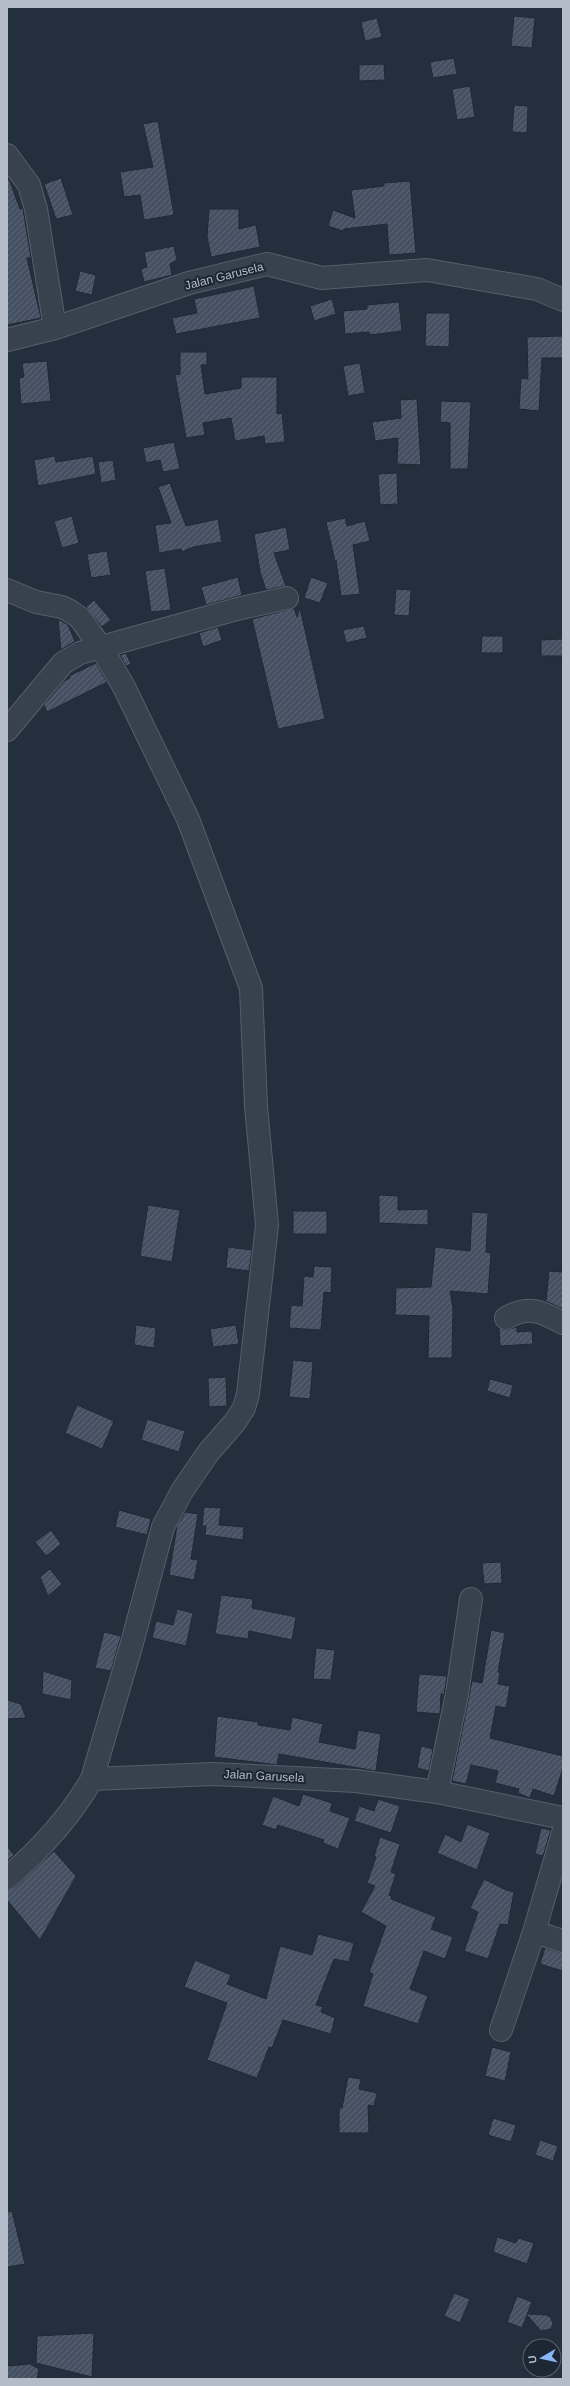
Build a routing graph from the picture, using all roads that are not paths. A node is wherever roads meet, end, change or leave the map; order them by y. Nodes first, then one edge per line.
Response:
1 (7, 155) edge
2 (563, 300) edge
3 (55, 328) junction
4 (7, 340) edge
5 (7, 590) edge
6 (287, 598) dead end
7 (102, 649) junction
8 (7, 730) edge
9 (506, 1318) dead end
10 (563, 1323) edge
11 (471, 1600) dead end
12 (92, 1779) junction
13 (437, 1792) junction
14 (563, 1818) edge
15 (563, 1833) edge
16 (7, 1878) edge
17 (534, 1932) junction
18 (563, 1940) edge
19 (501, 2030) dead end

1 - 3 street
2 - 3 street, Jalan Garusela
3 - 4 street, Jalan Garusela
5 - 7 street
6 - 7 street
7 - 8 street
7 - 12 street
9 - 10 street
11 - 13 street
12 - 13 street, Jalan Garusela
12 - 16 street
13 - 14 street, Jalan Garusela
15 - 17 street
17 - 18 street
17 - 19 street

